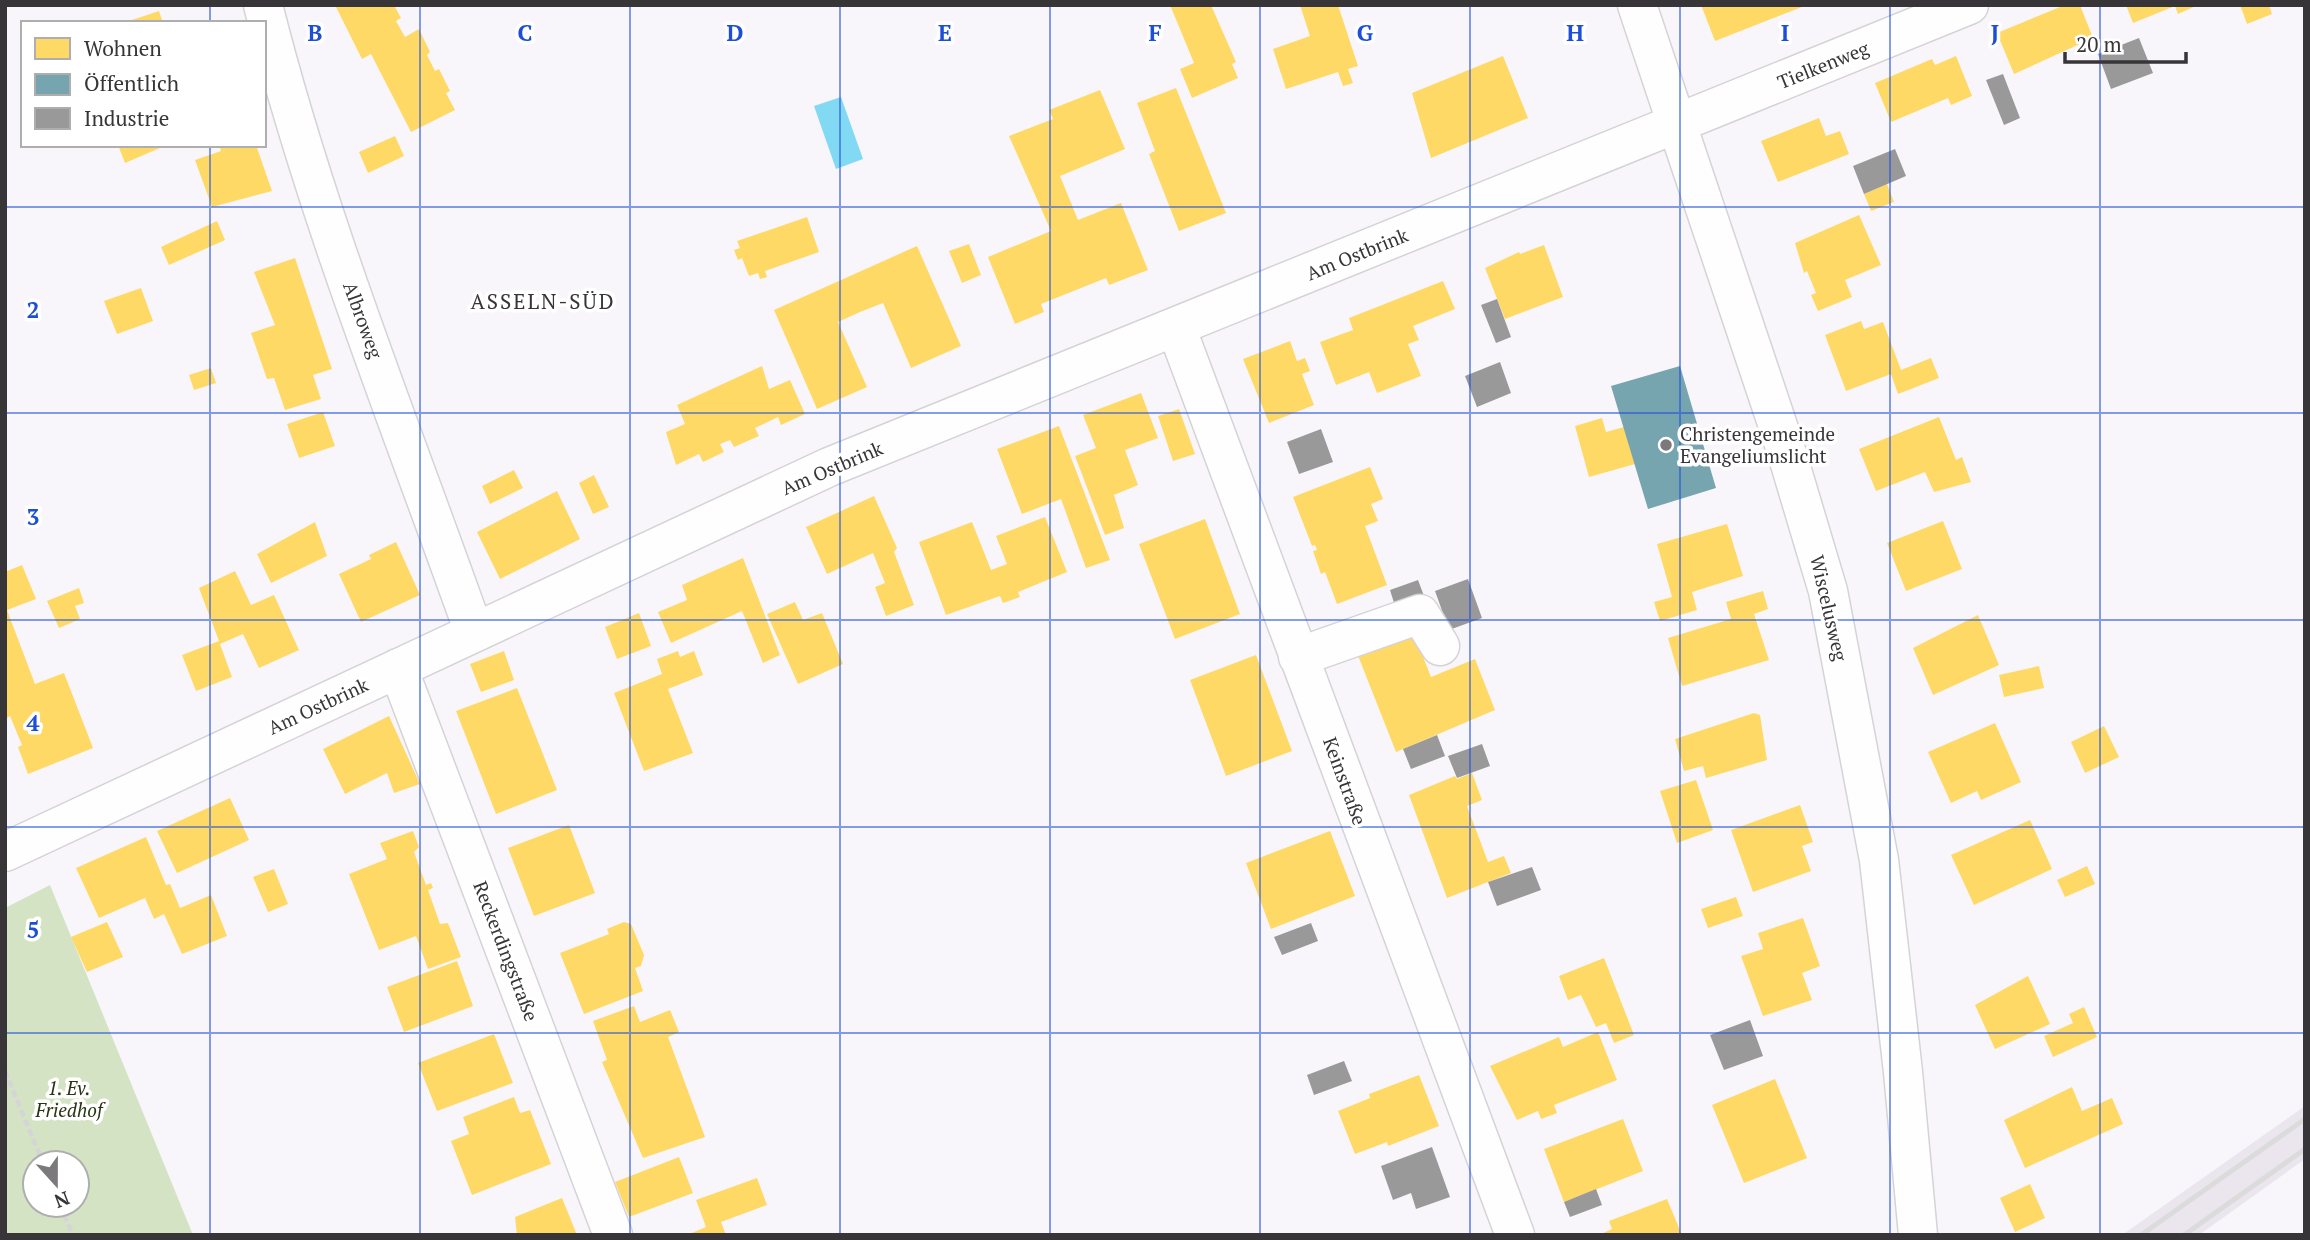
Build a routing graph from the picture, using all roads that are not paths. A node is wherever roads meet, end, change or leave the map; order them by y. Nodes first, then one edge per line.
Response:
1 (264, 5) edge
2 (1637, 5) edge
3 (1969, 5) edge
4 (1677, 124) junction
5 (1176, 327) junction
6 (474, 632) junction
7 (1440, 646) dead end
8 (1298, 657) junction
9 (398, 668) junction
10 (5, 852) edge
11 (613, 1235) edge
12 (1515, 1235) edge
13 (1918, 1235) edge

1 - 6 street, Albroweg
2 - 4 street, Wiscelusweg
3 - 4 street, Tielkenweg
4 - 5 street, Am Ostbrink
4 - 13 street, Wiscelusweg
5 - 6 street, Am Ostbrink
5 - 8 street, Keinstraße
6 - 9 street, Am Ostbrink
7 - 8 street
8 - 12 street, Keinstraße
9 - 10 street, Am Ostbrink
9 - 11 street, Reckerdingstraße

